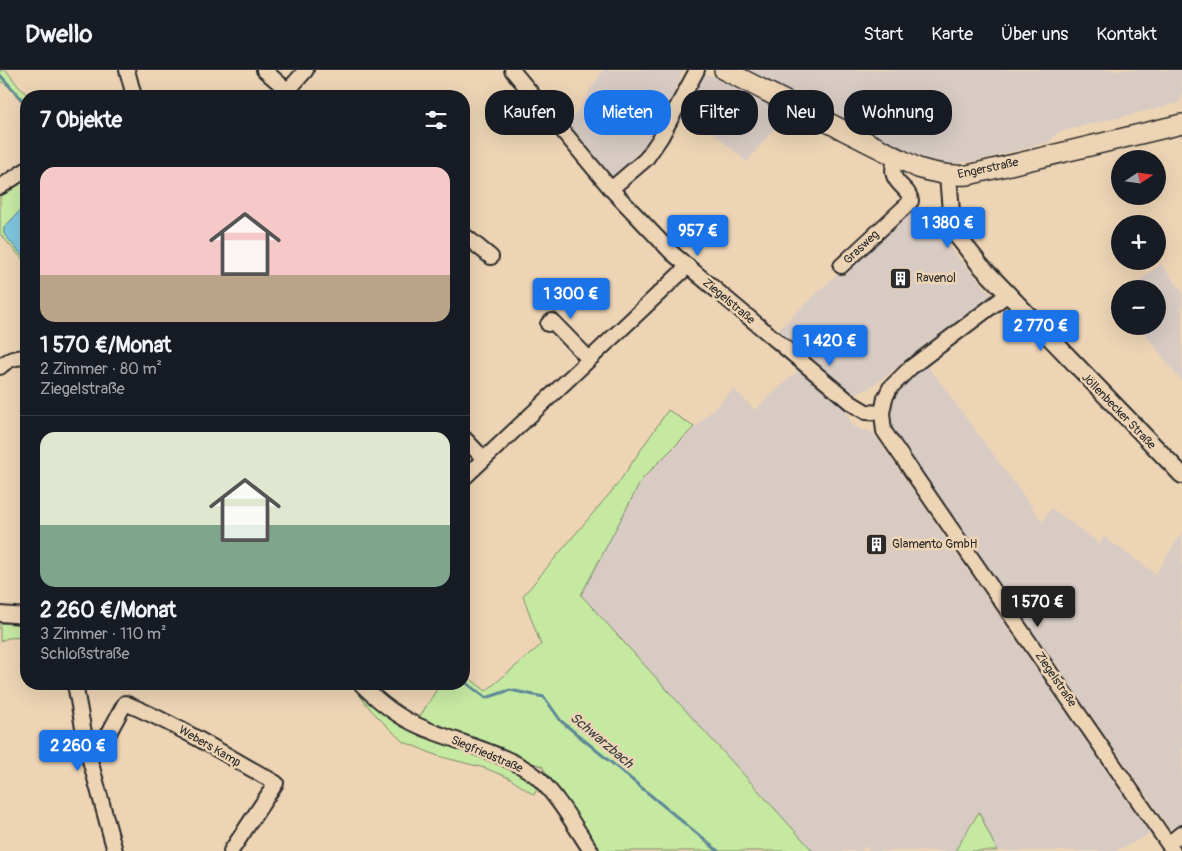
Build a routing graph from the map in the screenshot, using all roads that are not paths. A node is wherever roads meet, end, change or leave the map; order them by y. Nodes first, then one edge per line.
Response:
1 (127, 70) edge
2 (264, 70) edge
3 (306, 70) edge
4 (512, 70) edge
5 (697, 70) edge
6 (724, 70) edge
7 (132, 90) edge
8 (283, 90) edge
9 (292, 90) edge
10 (1182, 124) edge
11 (896, 157) junction
12 (20, 174) edge
13 (948, 176) junction
14 (0, 186) edge
15 (611, 190) junction
16 (470, 239) edge
17 (491, 257) dead end
18 (688, 266) junction
19 (841, 266) dead end
20 (1008, 294) junction
21 (548, 324) dead end
22 (20, 356) edge
23 (589, 359) junction
24 (0, 367) edge
25 (882, 413) junction
26 (470, 444) edge
27 (484, 459) junction
28 (470, 472) edge
29 (1182, 475) edge
30 (0, 614) edge
31 (20, 616) edge
32 (76, 690) edge
33 (367, 690) edge
34 (87, 749) junction
35 (1182, 832) edge
36 (1171, 848) edge
37 (115, 851) edge
38 (231, 851) edge
39 (591, 851) edge

1 - 7 street
2 - 8 street
3 - 9 street
4 - 15 street, Ziegelstraße
5 - 15 street
6 - 11 main road, Engerstraße
10 - 13 main road, Engerstraße
11 - 13 main road, Engerstraße
11 - 19 street, Grasweg
12 - 14 street
13 - 20 street, Jöllenbecker Straße
15 - 18 street, Ziegelstraße
16 - 17 street
18 - 23 street
18 - 25 street, Ziegelstraße
20 - 25 street
20 - 29 street, Jöllenbecker Straße
21 - 23 street
22 - 24 street
23 - 27 street
25 - 36 street, Ziegelstraße
26 - 27 street
27 - 28 street
30 - 31 street
32 - 34 street
33 - 39 street, Siegfriedstraße
34 - 37 street
34 - 38 street, Webers Kamp
35 - 36 street, Ziegelstraße

